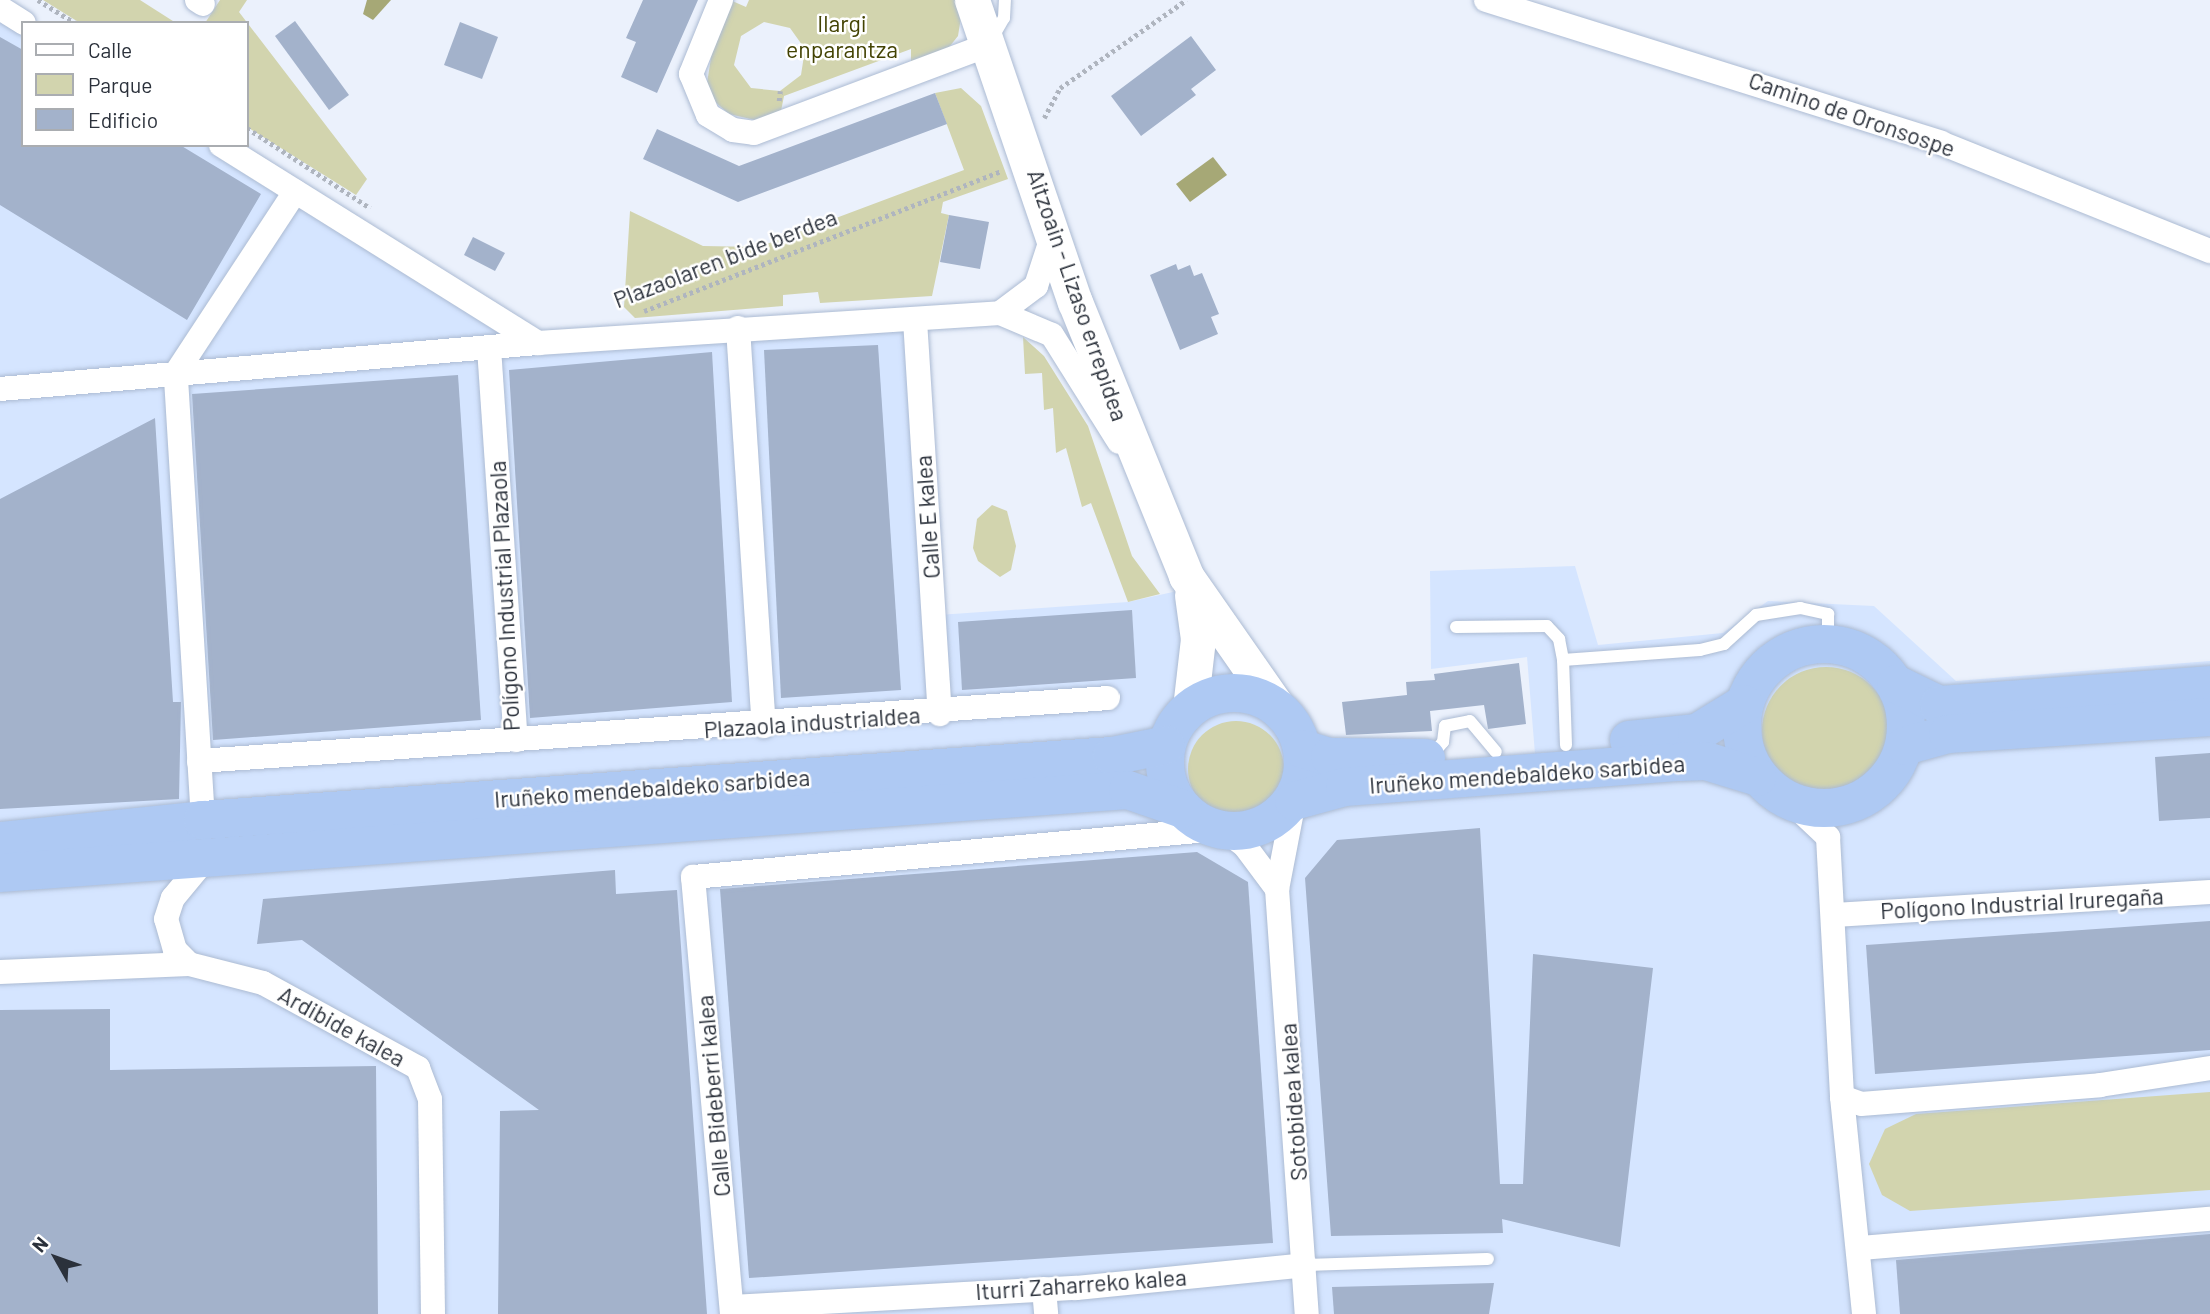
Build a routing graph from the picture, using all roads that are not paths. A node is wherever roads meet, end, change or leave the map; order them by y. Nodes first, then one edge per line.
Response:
1 (721, 0) edge
2 (972, 0) edge
3 (1005, 0) edge
4 (1486, 0) edge
5 (0, 8) edge
6 (21, 21) edge
7 (988, 45) junction
8 (224, 147) edge
9 (295, 192) junction
10 (1053, 232) junction
11 (2210, 251) edge
12 (1021, 300) junction
13 (1077, 306) junction
14 (1000, 313) junction
15 (915, 320) junction
16 (1031, 323) junction
17 (738, 328) junction
18 (538, 343) junction
19 (489, 348) junction
20 (176, 373) junction
21 (0, 389) edge
22 (1141, 470) junction
23 (1191, 588) junction
24 (1456, 626) dead end
25 (1828, 643) junction
26 (1563, 660) junction
27 (1896, 684) junction
28 (2210, 685) edge
29 (1108, 698) dead end
30 (1744, 704) junction
31 (1276, 705) junction
32 (1190, 708) junction
33 (940, 714) junction
34 (2210, 717) edge
35 (764, 726) junction
36 (516, 740) junction
37 (1166, 745) junction
38 (1566, 745) junction
39 (1905, 746) junction
40 (1303, 749) junction
41 (199, 761) junction
42 (1758, 778) junction
43 (1294, 801) junction
44 (1792, 803) junction
45 (1183, 809) junction
46 (203, 820) junction
47 (1221, 830) junction
48 (0, 841) edge
49 (207, 857) junction
50 (0, 873) edge
51 (1277, 889) junction
52 (2210, 892) edge
53 (1834, 915) junction
54 (189, 964) junction
55 (0, 972) edge
56 (2210, 1068) edge
57 (1842, 1097) junction
58 (2210, 1219) edge
59 (1861, 1248) junction
60 (1488, 1259) dead end
61 (1305, 1265) junction
62 (1044, 1289) junction
63 (732, 1310) edge
64 (433, 1314) edge
65 (1046, 1314) edge
66 (1307, 1314) edge
67 (1864, 1314) edge

1 - 7 street
2 - 7 street, Aitzoain - Lizaso errepidea
3 - 7 lane
4 - 11 street, Camino de Oronsospe
5 - 6 street
7 - 10 street, Aitzoain - Lizaso errepidea
8 - 9 street
9 - 18 street
9 - 20 street
10 - 12 street
10 - 13 street, Aitzoain - Lizaso errepidea
12 - 13 street
12 - 14 street
13 - 16 street
13 - 22 street, Aitzoain - Lizaso errepidea
14 - 15 street
14 - 16 street
15 - 17 street
15 - 33 street, Calle E kalea
16 - 22 street
17 - 18 street
17 - 35 street
18 - 19 street
19 - 20 street
19 - 36 street, Polígono Industrial Plazaola
20 - 21 street
20 - 41 street
22 - 23 street, Aitzoain - Lizaso errepidea
23 - 31 street
23 - 32 street
24 - 26 lane
25 - 26 lane
25 - 27 highway
25 - 30 highway
26 - 38 lane
27 - 28 highway
27 - 39 highway
29 - 33 street, Plazaola industrialdea
30 - 38 highway, Iruñeko mendebaldeko sarbidea
30 - 42 highway
31 - 32 highway
31 - 40 highway
32 - 37 highway
33 - 35 street, Plazaola industrialdea
34 - 39 highway
35 - 36 street, Plazaola industrialdea
36 - 41 street, Polígono Industrial Plazaola
37 - 45 highway
37 - 46 highway, Iruñeko mendebaldeko sarbidea
38 - 40 highway, Iruñeko mendebaldeko sarbidea
39 - 44 highway
40 - 43 highway
41 - 46 street
42 - 43 highway, Iruñeko mendebaldeko sarbidea
42 - 44 highway
43 - 47 highway
43 - 51 street, Sotobidea kalea
44 - 53 street
45 - 47 highway
45 - 49 highway, Iruñeko mendebaldeko sarbidea
46 - 48 highway, Iruñeko mendebaldeko sarbidea
47 - 51 street
47 - 63 street, Calle Bideberri kalea
49 - 50 highway, Iruñeko mendebaldeko sarbidea
49 - 54 street
51 - 61 street, Sotobidea kalea
52 - 53 street, Polígono Industrial Iruregaña
53 - 57 street
54 - 55 street, Ardibide kalea
54 - 64 street, Ardibide kalea
56 - 57 street
57 - 59 street
58 - 59 street
59 - 67 street
60 - 61 lane
61 - 62 street, Iturri Zaharreko kalea
61 - 66 street, Sotobidea kalea
62 - 63 street, Iturri Zaharreko kalea
62 - 65 street

